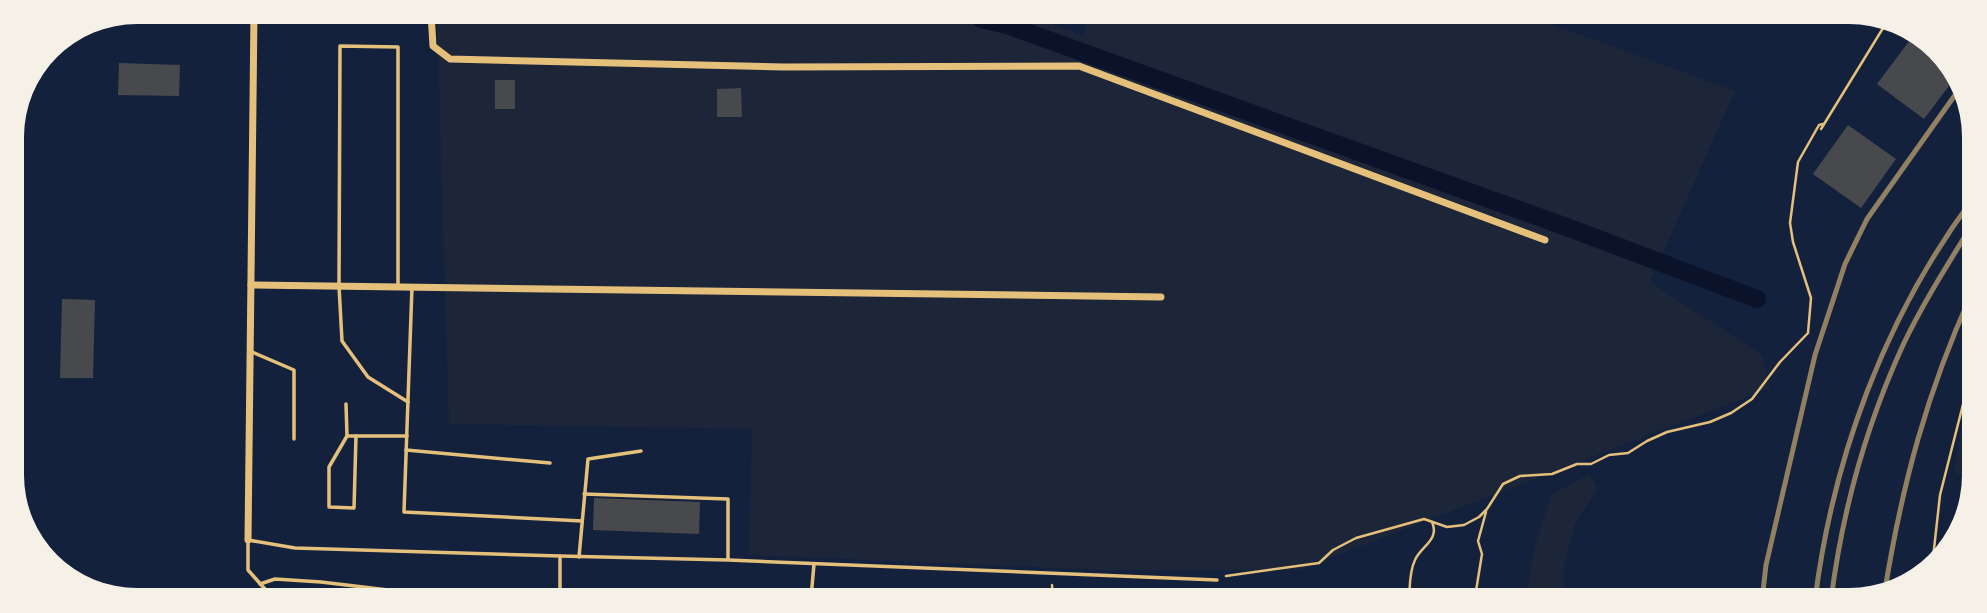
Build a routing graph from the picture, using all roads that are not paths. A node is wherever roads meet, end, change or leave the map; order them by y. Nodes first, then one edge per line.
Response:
1 (254, 24) edge
2 (432, 24) edge
3 (1545, 240) dead end
4 (250, 285) junction
5 (339, 286) junction
6 (398, 287) junction
7 (412, 287) junction
8 (1161, 297) dead end
9 (250, 351) junction
10 (408, 402) junction
11 (346, 404) dead end
12 (347, 436) junction
13 (356, 436) junction
14 (407, 436) junction
15 (294, 439) dead end
16 (406, 450) junction
17 (640, 451) dead end
18 (550, 463) dead end
19 (584, 494) junction
20 (582, 521) junction
21 (248, 540) junction
22 (560, 556) junction
23 (579, 556) junction
24 (728, 560) junction
25 (814, 564) junction
26 (1216, 579) road end
27 (260, 584) junction
28 (264, 588) edge
29 (369, 588) edge
30 (560, 588) edge
31 (812, 588) edge

1 - 4 street
2 - 3 street
4 - 5 street
4 - 9 street
5 - 6 street
5 - 6 lane
5 - 10 lane
6 - 7 street
7 - 8 street
7 - 10 lane
9 - 15 lane
9 - 21 street
10 - 14 lane
11 - 12 lane
12 - 13 lane
12 - 13 lane
13 - 14 lane
14 - 16 lane
16 - 18 lane
16 - 20 lane
17 - 19 lane
19 - 20 lane
19 - 24 lane
20 - 23 lane
21 - 22 lane
21 - 27 lane
22 - 23 lane
22 - 30 lane
23 - 24 lane
24 - 25 lane
25 - 26 lane
25 - 31 lane
27 - 28 lane
27 - 29 lane

